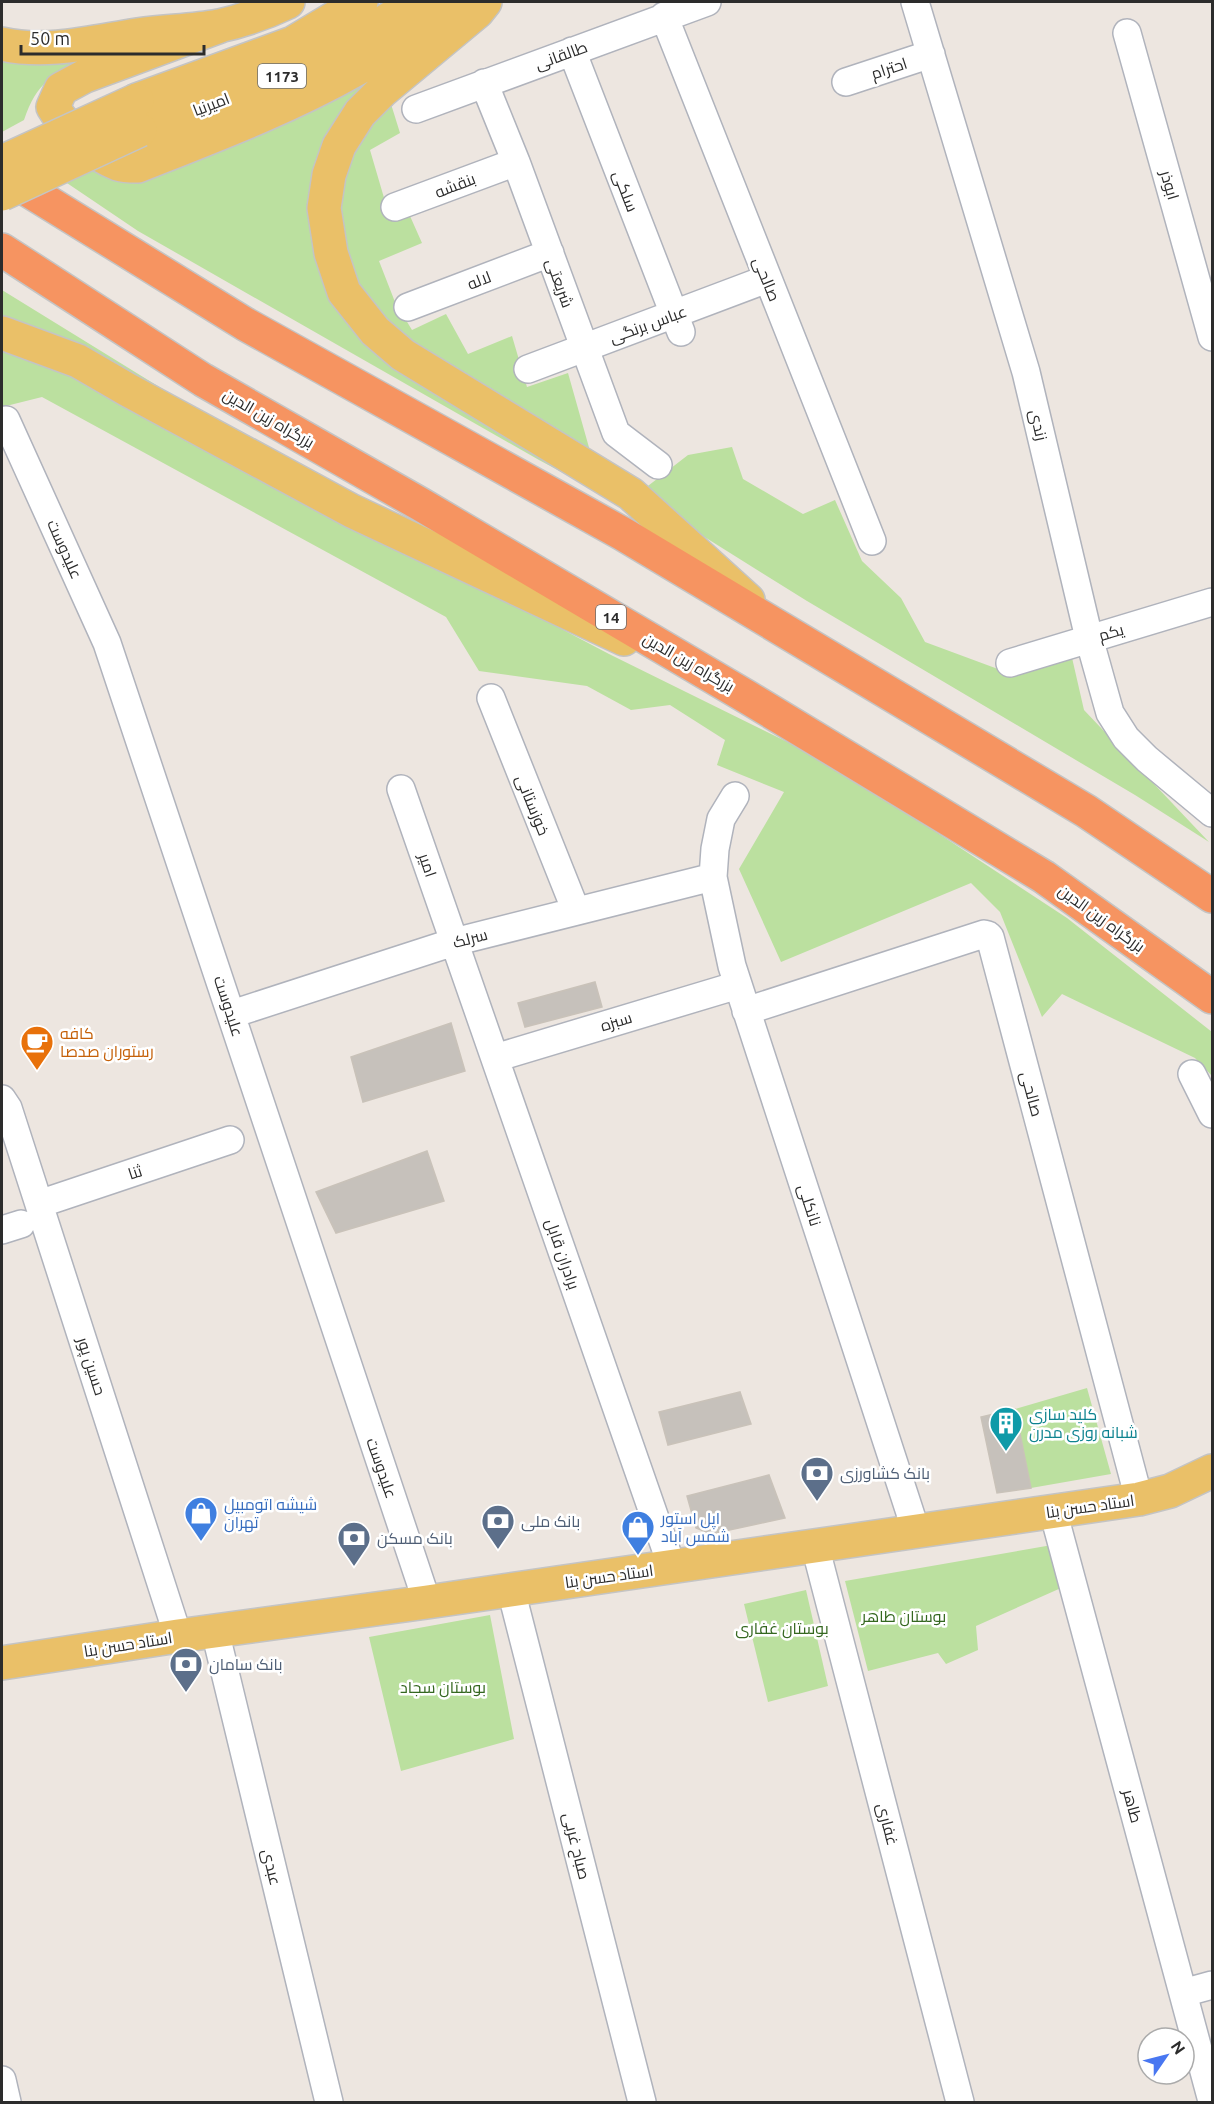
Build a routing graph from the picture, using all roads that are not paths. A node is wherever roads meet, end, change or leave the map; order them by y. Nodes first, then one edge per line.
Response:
1 (288, 2) edge
2 (361, 2) edge
3 (415, 2) edge
4 (459, 2) edge
5 (486, 2) edge
6 (706, 2) edge
7 (915, 2) edge
8 (663, 16) junction
9 (220, 26) junction
10 (1127, 33) dead end
11 (2, 44) edge
12 (572, 51) junction
13 (931, 54) junction
14 (846, 82) dead end
15 (484, 84) junction
16 (416, 109) dead end
17 (2, 162) edge
18 (516, 162) junction
19 (2, 174) edge
20 (2, 194) edge
21 (395, 207) dead end
22 (2, 250) edge
23 (549, 253) junction
24 (767, 279) junction
25 (408, 307) dead end
26 (678, 323) junction
27 (2, 333) edge
28 (1212, 337) edge
29 (584, 347) junction
30 (528, 369) dead end
31 (6, 420) dead end
32 (658, 465) dead end
33 (872, 541) dead end
34 (1212, 602) edge
35 (783, 631) junction
36 (1089, 638) junction
37 (1010, 663) dead end
38 (747, 697) junction
39 (491, 698) dead end
40 (401, 789) dead end
41 (735, 796) dead end
42 (1212, 813) edge
43 (713, 877) junction
44 (1212, 896) edge
45 (576, 911) junction
46 (454, 942) junction
47 (738, 985) junction
48 (1212, 997) edge
49 (746, 1011) junction
50 (232, 1014) junction
51 (495, 1058) junction
52 (1192, 1074) dead end
53 (2, 1099) edge
54 (1212, 1114) edge
55 (230, 1140) dead end
56 (39, 1204) junction
57 (1206, 1479) edge
58 (1139, 1499) junction
59 (1053, 1511) junction
60 (916, 1532) junction
61 (815, 1546) junction
62 (672, 1567) junction
63 (511, 1590) junction
64 (427, 1602) junction
65 (215, 1631) junction
66 (178, 1636) junction
67 (2, 1664) edge
68 (1212, 1985) edge
69 (1183, 1993) junction
70 (2, 2080) edge
71 (1212, 2101) edge
72 (7, 2103) edge
73 (329, 2103) edge
74 (642, 2103) edge
75 (960, 2103) edge

1 - 9 main road
2 - 17 main road, امیرنیا / 1173, bridge
3 - 20 main road, امیرنیا / 1173, bridge
4 - 9 main road
5 - 35 main road
6 - 8 street, طالقانی
7 - 13 street, زندی
8 - 12 street, طالقانی
8 - 24 street, صالحی
9 - 11 main road
10 - 28 street, ابوذر
12 - 15 street, طالقانی
12 - 26 street, سلکی
13 - 14 street, احترام
13 - 36 street, زندی
15 - 16 street, طالقانی
15 - 18 street, شریعتی
18 - 21 street, بنقشه
18 - 23 street, شریعتی
19 - 35 highway
22 - 38 highway, بزرگراه زین الدین / 14
23 - 25 street, لاله
23 - 29 street, شریعتی
24 - 26 street, عباس برنگی
24 - 33 street, صالحی
26 - 29 street, عباس برنگی
27 - 38 main road
29 - 30 street, عباس برنگی
29 - 32 street, شریعتی
31 - 50 street, علیدوست
34 - 36 street, یکم
35 - 44 highway
36 - 37 street, یکم
36 - 42 street, زندی
38 - 48 highway, بزرگراه زین الدین / 14
39 - 45 street, خوزستانی
40 - 46 street, امیر
41 - 43 street, نانکلی
43 - 45 street, سرلک
43 - 47 street, نانکلی
45 - 46 street, سرلک
46 - 50 street, سرلک
46 - 51 street, برادران قابل
47 - 49 street, نانکلی
47 - 51 street, سبزه
49 - 58 street, صالحی
49 - 60 street, نانکلی
50 - 64 street, علیدوست
51 - 62 street, برادران قابل
52 - 54 street
53 - 56 street, حسین پور
55 - 56 street, ثنا
56 - 66 street, حسین پور
57 - 58 main road, استاد حسن بنا
58 - 59 main road, استاد حسن بنا
59 - 60 main road, استاد حسن بنا
59 - 69 street, طاهر
60 - 61 main road, استاد حسن بنا
61 - 62 main road, استاد حسن بنا
61 - 75 street, غفاری
62 - 63 main road, استاد حسن بنا
63 - 64 main road, استاد حسن بنا
63 - 74 street, صباح غربی
64 - 65 main road, استاد حسن بنا
65 - 66 main road, استاد حسن بنا
65 - 73 street, عبدی
66 - 67 main road, استاد حسن بنا
68 - 69 street
69 - 71 street, طاهر
70 - 72 street

